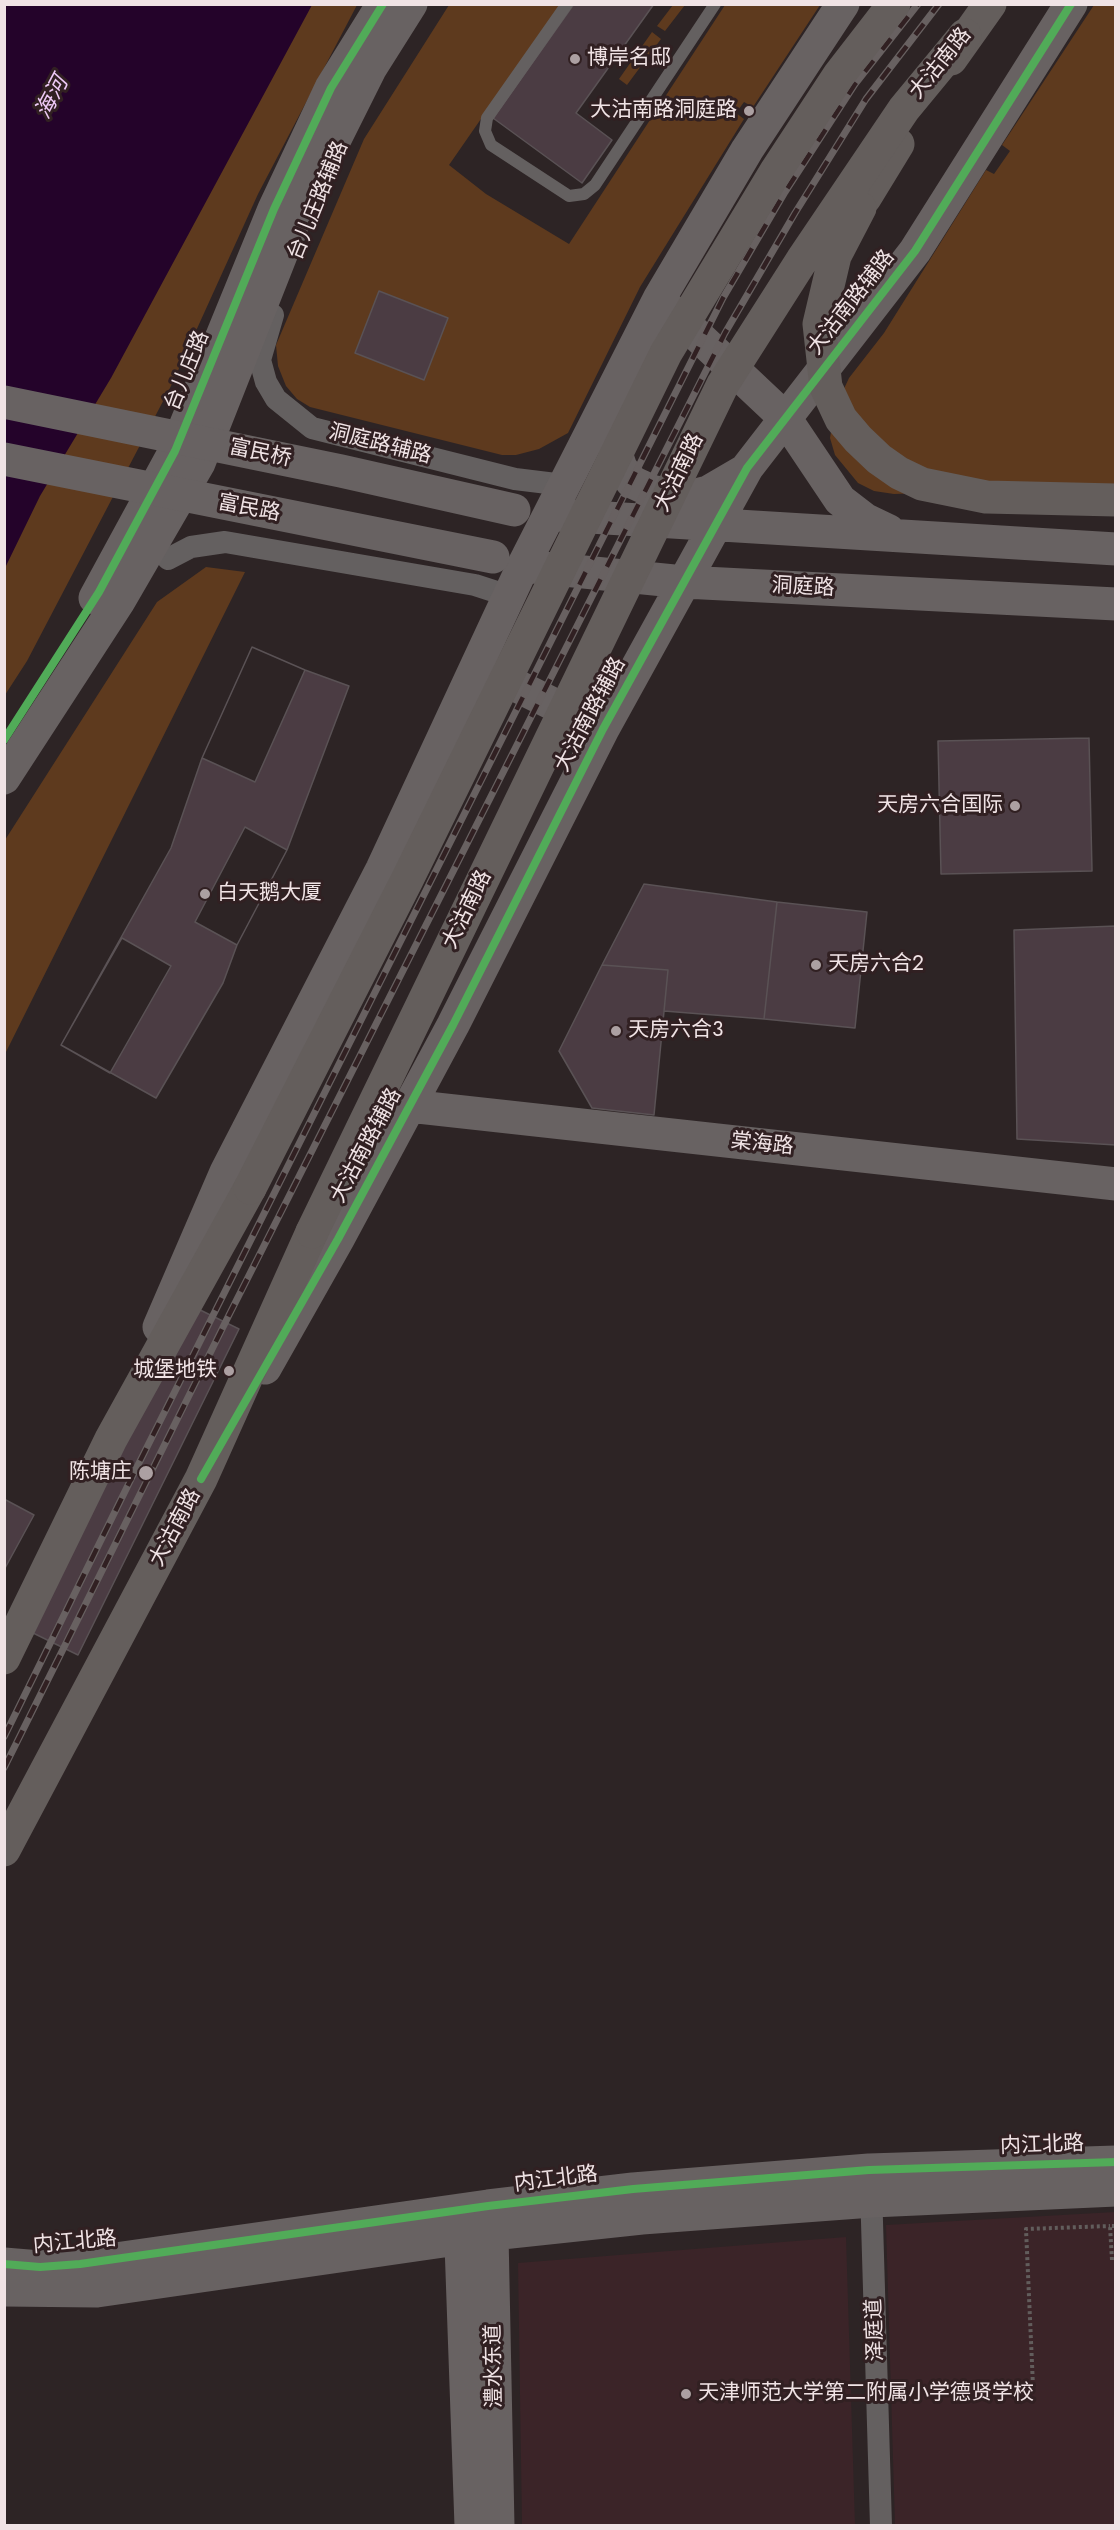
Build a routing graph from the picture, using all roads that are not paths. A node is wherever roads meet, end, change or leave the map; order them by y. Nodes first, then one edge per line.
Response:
1 (383, 4) edge
2 (411, 4) edge
3 (567, 4) edge
4 (715, 4) edge
5 (843, 4) edge
6 (894, 4) edge
7 (990, 4) edge
8 (1071, 4) edge
9 (965, 35) junction
10 (370, 69) junction
11 (659, 299) junction
12 (267, 332) joint
13 (609, 398) junction
14 (4, 402) edge
15 (785, 418) junction
16 (4, 459) edge
17 (747, 468) junction
18 (564, 485) junction
19 (1116, 500) edge
20 (550, 514) junction
21 (714, 526) junction
22 (900, 535) junction
23 (1116, 549) edge
24 (168, 559) joint
25 (508, 561) junction
26 (684, 582) junction
27 (509, 596) junction
28 (119, 601) junction
29 (1116, 604) edge
30 (478, 667) junction
31 (603, 729) junction
32 (4, 740) edge
33 (4, 778) edge
34 (409, 1106) junction
35 (1116, 1184) edge
36 (111, 1439) junction
37 (201, 1479) junction
38 (4, 1658) edge
39 (4, 1850) edge
40 (1116, 2162) edge
41 (870, 2186) junction
42 (1116, 2190) edge
43 (475, 2222) junction
44 (4, 2264) edge
45 (4, 2290) edge
46 (471, 2526) edge
47 (498, 2526) edge
48 (881, 2526) edge

1 - 32 street, 台儿庄路
2 - 10 street, 台儿庄路
3 - 4 lane
5 - 11 street
6 - 36 highway, bridge
7 - 9 highway, 大沽南路
8 - 15 street, 大沽南路辅路
9 - 19 highway, bridge
9 - 37 highway, 大沽南路, bridge
10 - 12 street, 台儿庄路辅路
10 - 28 street, 台儿庄路
11 - 13 street
11 - 15 street
12 - 18 street, 洞庭路辅路
13 - 17 street
13 - 18 street
14 - 20 street, 富民桥, bridge
15 - 17 street, 大沽南路辅路
15 - 22 street
16 - 25 street, 富民路, bridge
17 - 21 street, 大沽南路辅路
18 - 20 street
20 - 21 street
20 - 25 street
21 - 22 street
21 - 26 street, 大沽南路辅路
22 - 23 street
24 - 27 street
24 - 28 street
25 - 26 street, 洞庭路
25 - 27 street
26 - 29 street, 洞庭路
26 - 31 street, 大沽南路辅路
27 - 30 street
28 - 33 street, 台儿庄路
30 - 31 street
30 - 36 street
31 - 34 street, 大沽南路辅路
34 - 35 street, 棠海路
34 - 37 street, 大沽南路辅路
36 - 38 highway
37 - 39 highway, 大沽南路
40 - 41 street, 内江北路
41 - 42 street, 内江北路
41 - 43 street, 内江北路
41 - 48 street, 泽庭道
43 - 44 street, 内江北路
43 - 45 street, 内江北路
43 - 46 street, 澧水东道
43 - 47 street, 澧水东道

